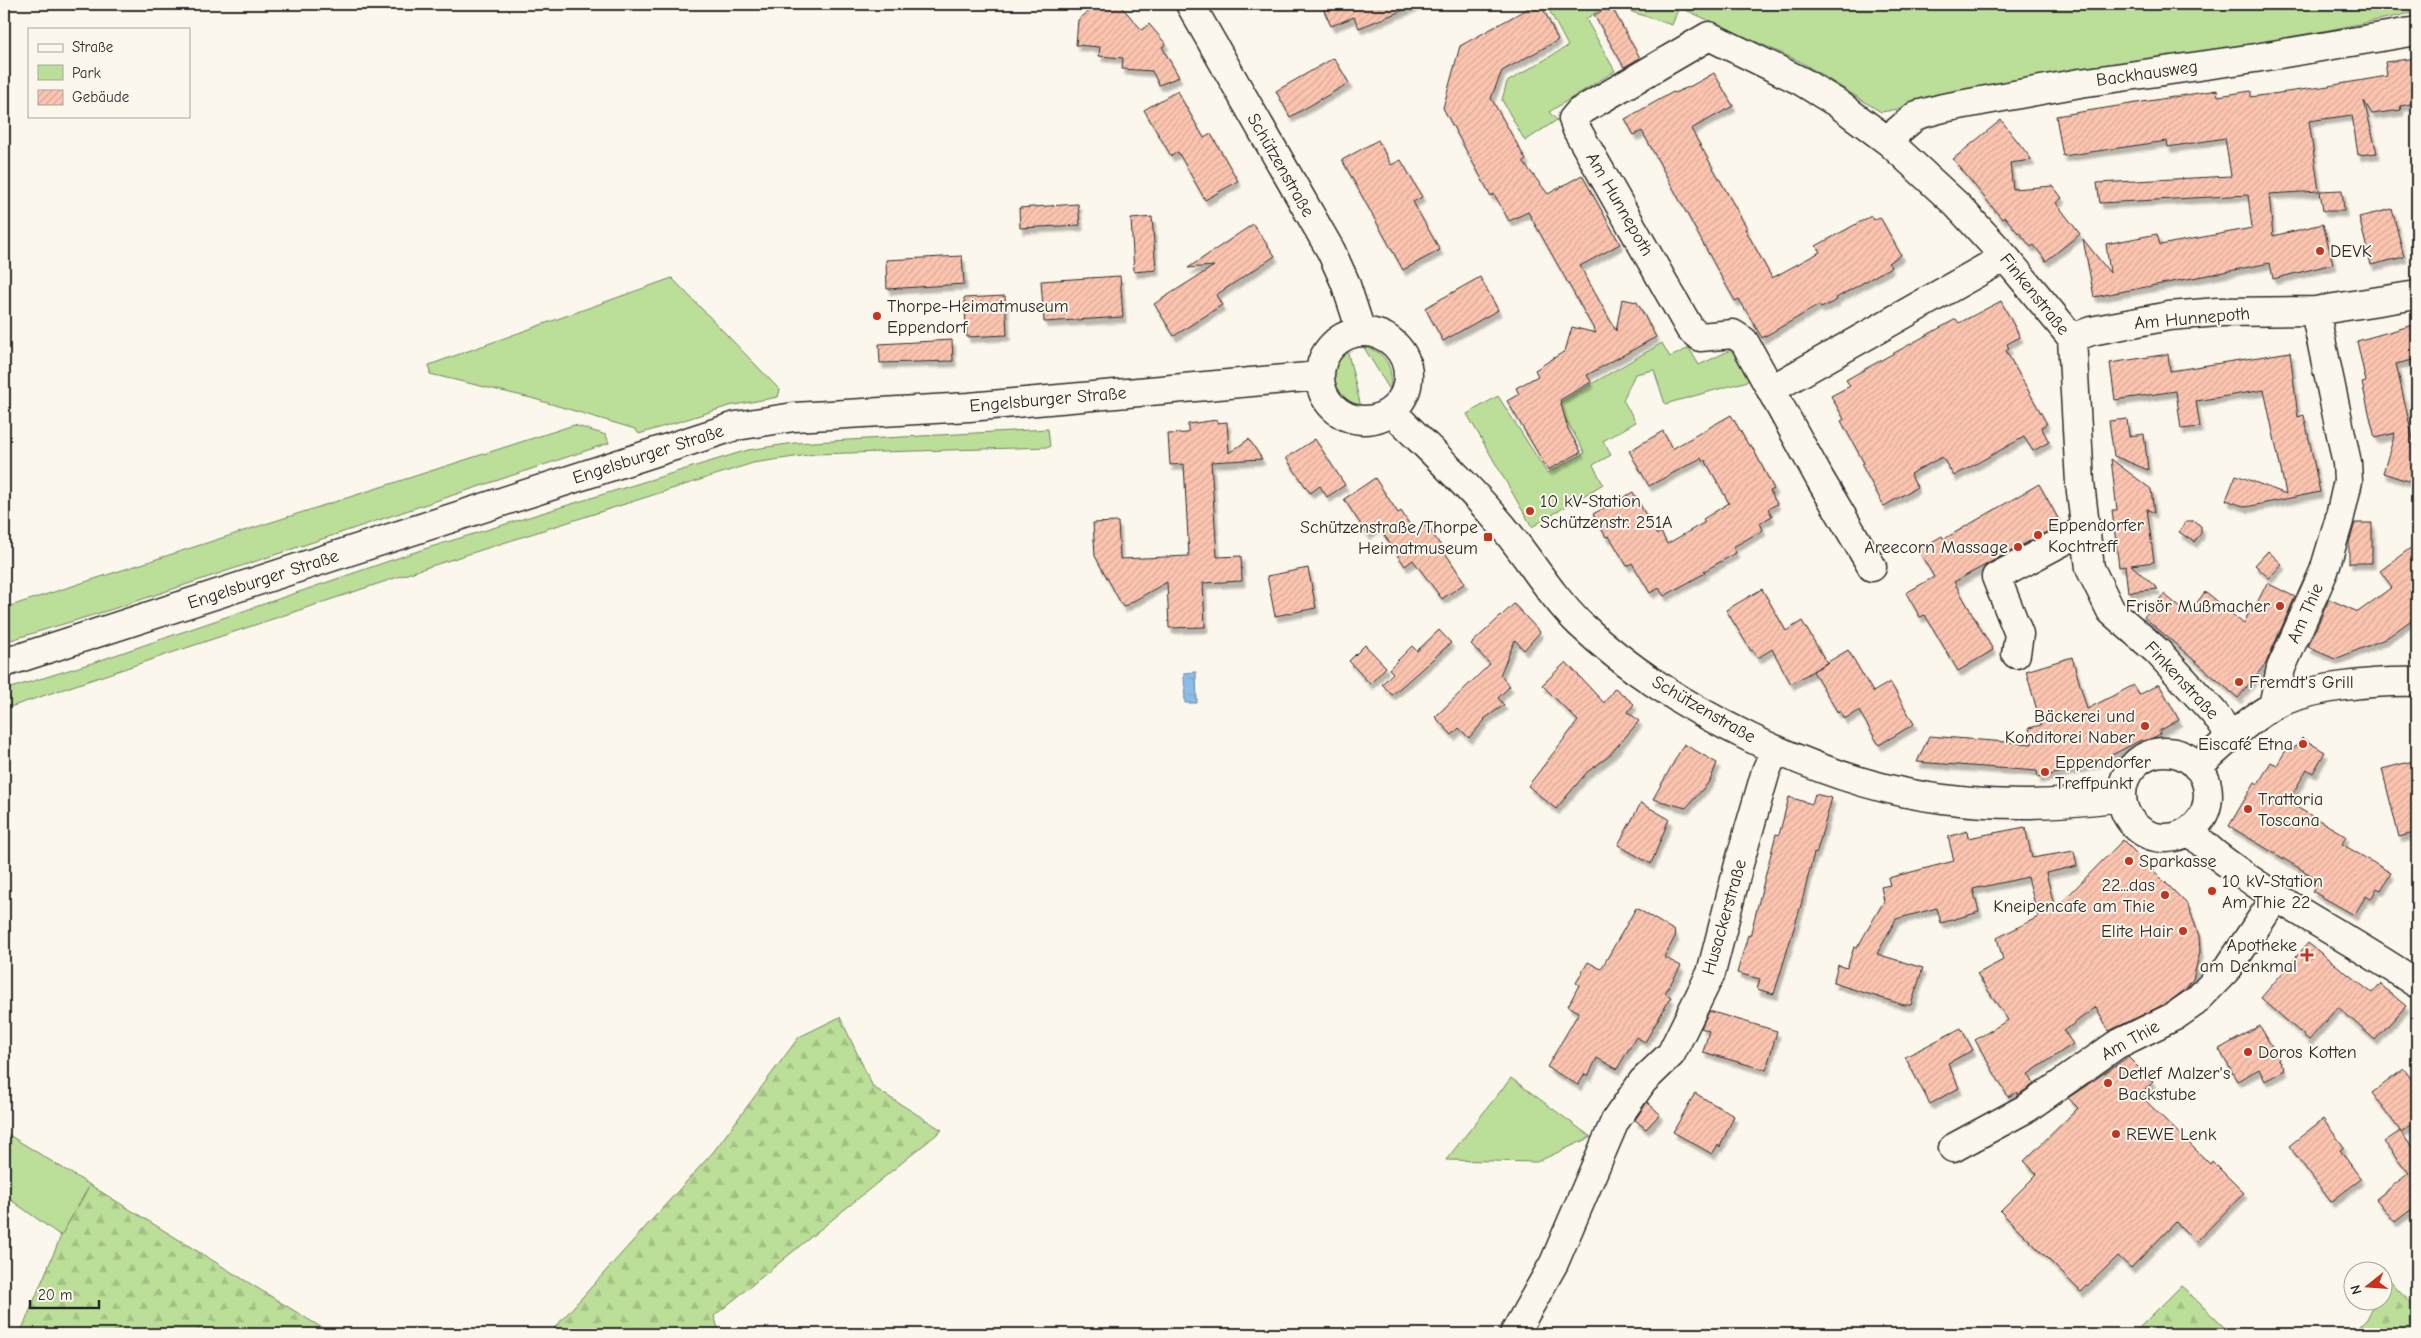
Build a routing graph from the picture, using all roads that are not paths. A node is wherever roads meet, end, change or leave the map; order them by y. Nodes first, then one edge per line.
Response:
1 (1190, 4) edge
2 (2417, 30) edge
3 (1709, 36) joint
4 (1887, 140) junction
5 (2005, 257) junction
6 (2417, 295) edge
7 (2315, 311) junction
8 (1361, 331) junction
9 (2072, 338) junction
10 (1319, 376) junction
11 (1772, 388) junction
12 (1390, 412) junction
13 (2086, 529) junction
14 (1872, 567) dead end
15 (2016, 654) dead end
16 (4, 663) edge
17 (2417, 682) edge
18 (2274, 706) junction
19 (2232, 738) junction
20 (1775, 750) junction
21 (2197, 767) junction
22 (2122, 797) junction
23 (2190, 830) junction
24 (2276, 897) junction
25 (2417, 984) edge
26 (1953, 1148) dead end
27 (1514, 1334) edge

1 - 8 street, Schützenstraße
2 - 4 street, Backhausweg
3 - 4 street, Finkenstraße
3 - 11 street, Am Hunnepoth
4 - 5 street, Finkenstraße
5 - 9 street, Finkenstraße
5 - 11 street
6 - 7 street, Am Hunnepoth
7 - 9 street, Am Hunnepoth
7 - 18 street, Am Thie
8 - 10 street
8 - 12 street
9 - 13 street, Finkenstraße
10 - 12 street
10 - 16 street, Engelsburger Straße
11 - 14 street, Am Hunnepoth
12 - 20 street, Schützenstraße
13 - 15 street
13 - 19 street, Finkenstraße
17 - 18 street
18 - 19 street
19 - 21 street
20 - 22 street, Schützenstraße
20 - 27 street, Husackerstraße
21 - 22 street
21 - 23 street
22 - 23 street
23 - 24 street
24 - 25 street
24 - 26 street, Am Thie

